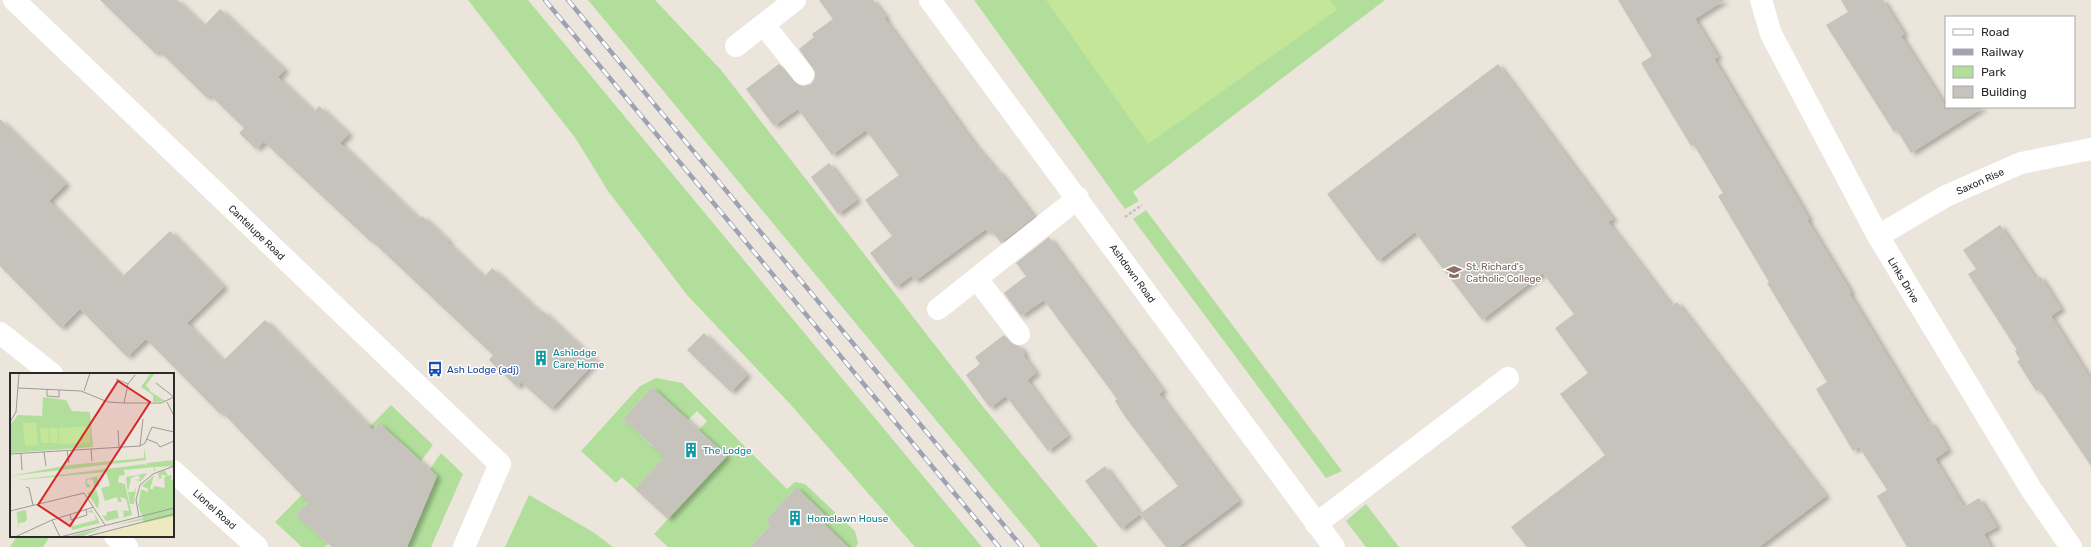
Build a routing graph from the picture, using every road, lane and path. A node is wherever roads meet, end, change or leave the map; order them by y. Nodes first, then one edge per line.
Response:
1 (14, 0) edge
2 (795, 0) edge
3 (930, 0) edge
4 (1761, 0) edge
5 (764, 25) junction
6 (736, 46) dead end
7 (803, 74) dead end
8 (2091, 149) edge
9 (1078, 198) junction
10 (1878, 236) junction
11 (977, 279) junction
12 (938, 309) dead end
13 (0, 333) edge
14 (1019, 334) dead end
15 (51, 373) edge
16 (1508, 378) dead end
17 (174, 472) edge
18 (1316, 524) junction
19 (116, 537) edge
20 (127, 547) edge
21 (257, 547) edge
22 (464, 547) edge
23 (1334, 547) edge
24 (2071, 547) edge

1 - 22 street, Cantelupe Road
2 - 5 street
3 - 9 street, Ashdown Road
4 - 10 street, Links Drive
5 - 6 street
5 - 7 street
8 - 10 street, Saxon Rise
9 - 11 street
9 - 18 street, Ashdown Road
10 - 24 street, Links Drive
11 - 12 street
11 - 14 street
13 - 15 street
16 - 18 street
17 - 21 street, Lionel Road
18 - 23 street, Ashdown Road
19 - 20 street

